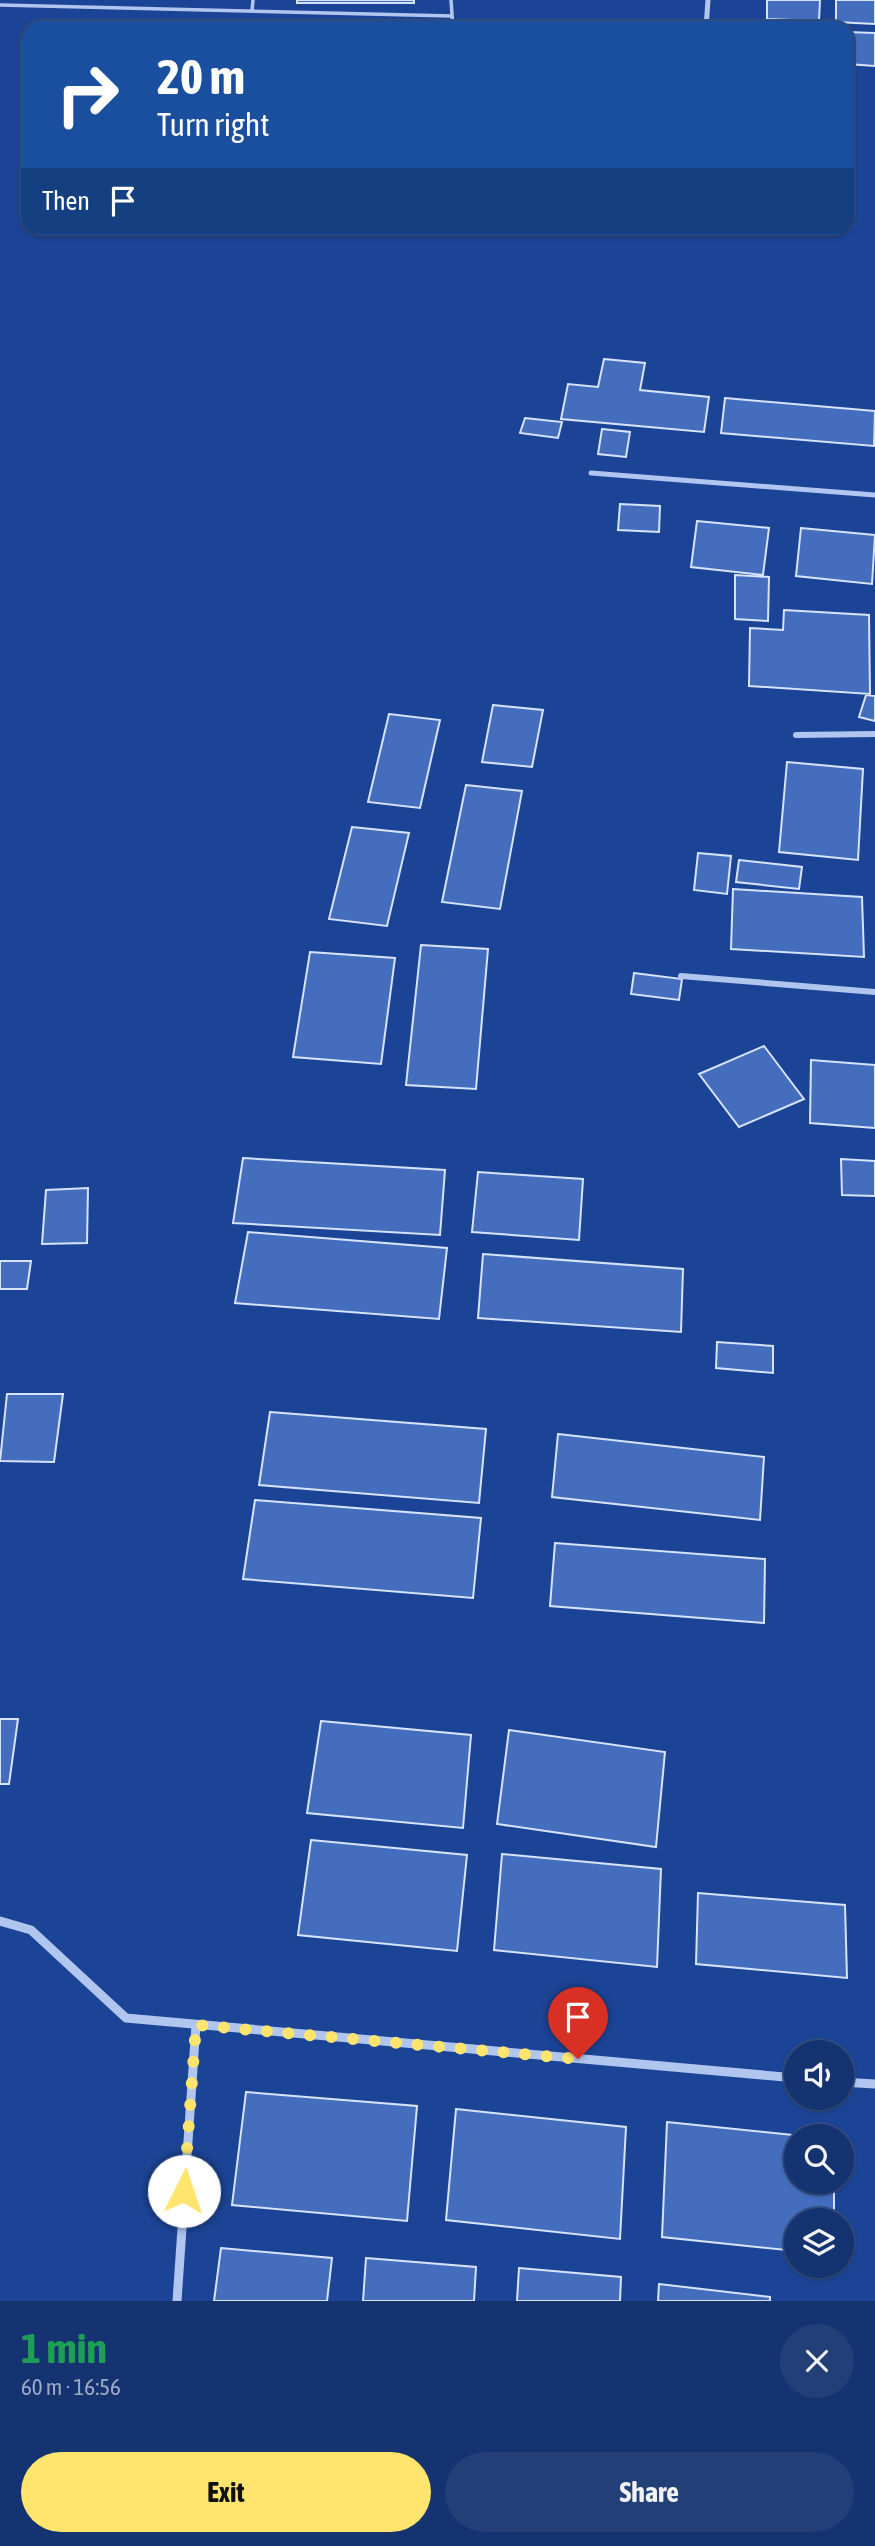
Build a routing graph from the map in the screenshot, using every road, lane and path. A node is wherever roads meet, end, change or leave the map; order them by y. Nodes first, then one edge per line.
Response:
1 (253, 0) edge
2 (451, 0) edge
3 (708, 0) edge
4 (0, 5) edge
5 (252, 11) junction
6 (452, 16) junction
7 (452, 21) edge
8 (706, 21) edge
9 (591, 473) dead end
10 (875, 495) edge
11 (875, 733) edge
12 (796, 735) dead end
13 (681, 976) dead end
14 (875, 992) edge
15 (0, 1922) edge
16 (196, 2025) junction
17 (784, 2077) edge
18 (854, 2083) edge
19 (875, 2084) edge
20 (177, 2301) edge

1 - 5 lane
2 - 6 lane
3 - 8 street
4 - 5 lane
5 - 6 lane
6 - 7 lane
9 - 10 street
11 - 12 street
13 - 14 street
15 - 16 street
16 - 17 street
16 - 20 street
18 - 19 street

